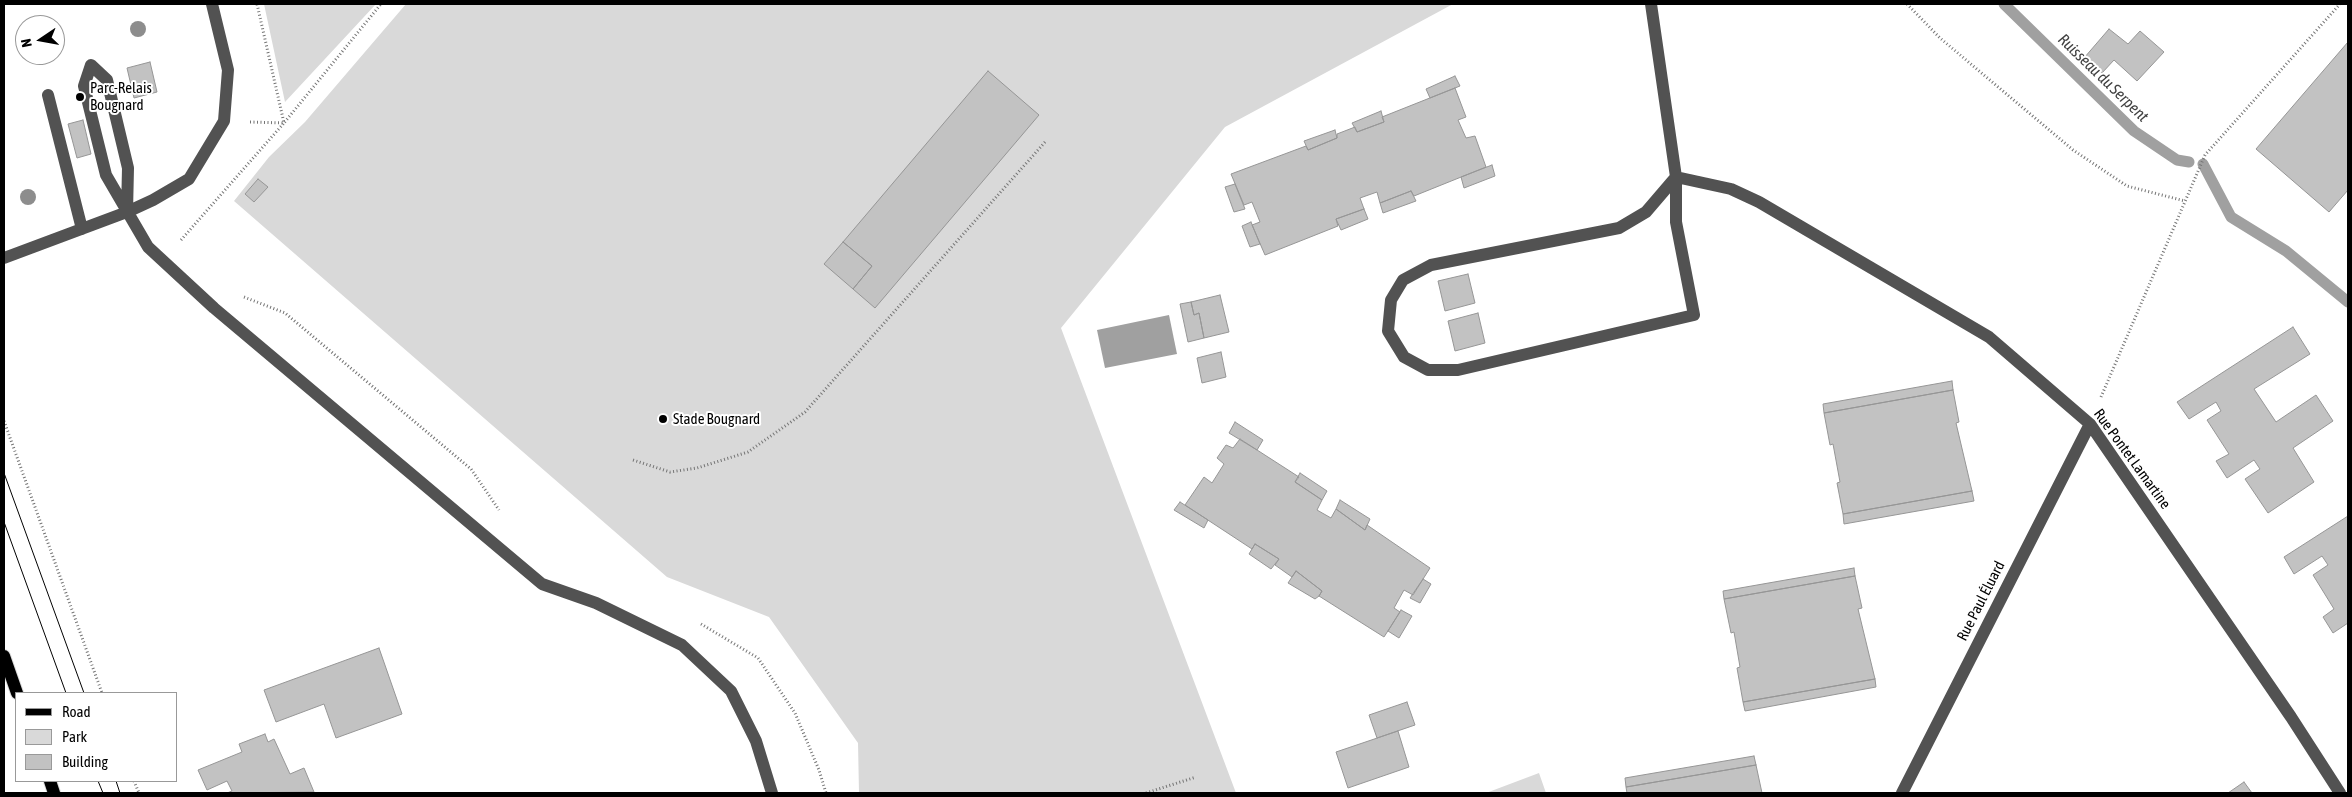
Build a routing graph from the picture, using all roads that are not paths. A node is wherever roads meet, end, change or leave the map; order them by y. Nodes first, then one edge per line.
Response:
1 (212, 4) edge
2 (1651, 4) edge
3 (48, 95) dead end
4 (1676, 177) junction
5 (127, 212) junction
6 (82, 229) junction
7 (4, 258) edge
8 (2090, 424) junction
9 (4, 656) edge
10 (17, 692) edge
11 (772, 793) edge
12 (1902, 793) edge
13 (2340, 793) edge

1 - 5 street
2 - 4 street
3 - 6 street
4 - 4 street
4 - 8 street, Rue Pontet Lamartine
5 - 5 street
5 - 6 street
5 - 11 street
6 - 7 street
8 - 12 street, Rue Paul Éluard
8 - 13 street, Rue Pontet Lamartine
9 - 10 main road

